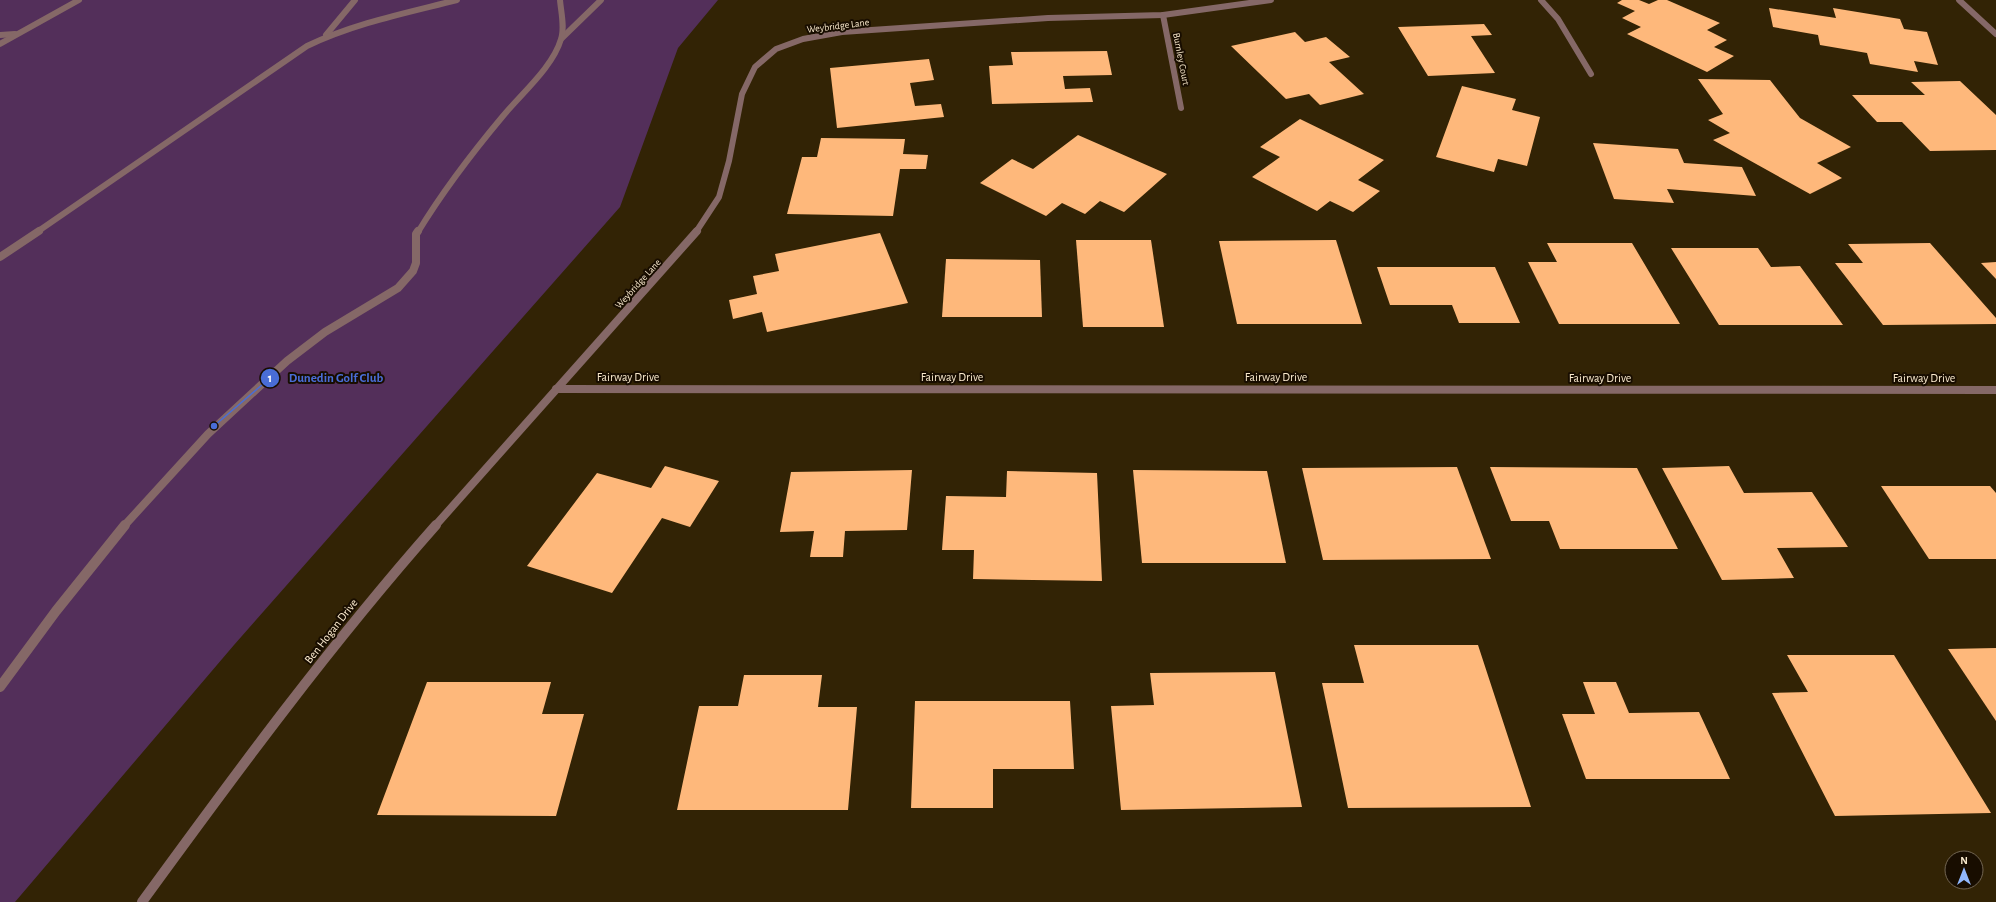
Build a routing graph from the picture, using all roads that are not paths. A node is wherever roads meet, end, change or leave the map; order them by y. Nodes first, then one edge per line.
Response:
1 (79, 0) edge
2 (355, 0) edge
3 (457, 0) edge
4 (560, 0) edge
5 (601, 0) edge
6 (1271, 0) edge
7 (1541, 0) edge
8 (1959, 0) edge
9 (1162, 15) junction
10 (20, 33) junction
11 (1996, 34) edge
12 (0, 36) edge
13 (325, 36) junction
14 (562, 38) junction
15 (0, 44) edge
16 (1591, 74) dead end
17 (1181, 108) dead end
18 (0, 257) edge
19 (556, 389) junction
20 (1996, 390) edge
21 (0, 687) edge
22 (142, 902) edge

1 - 10 street
2 - 13 street
3 - 13 street
4 - 14 street
5 - 14 street
6 - 9 street, Weybridge Lane
7 - 16 street
8 - 11 street
9 - 17 street, Burnley Court
9 - 19 street, Weybridge Lane
10 - 12 street
10 - 15 street
13 - 18 street
14 - 21 street
19 - 20 street, Fairway Drive
19 - 22 street, Ben Hogan Drive

